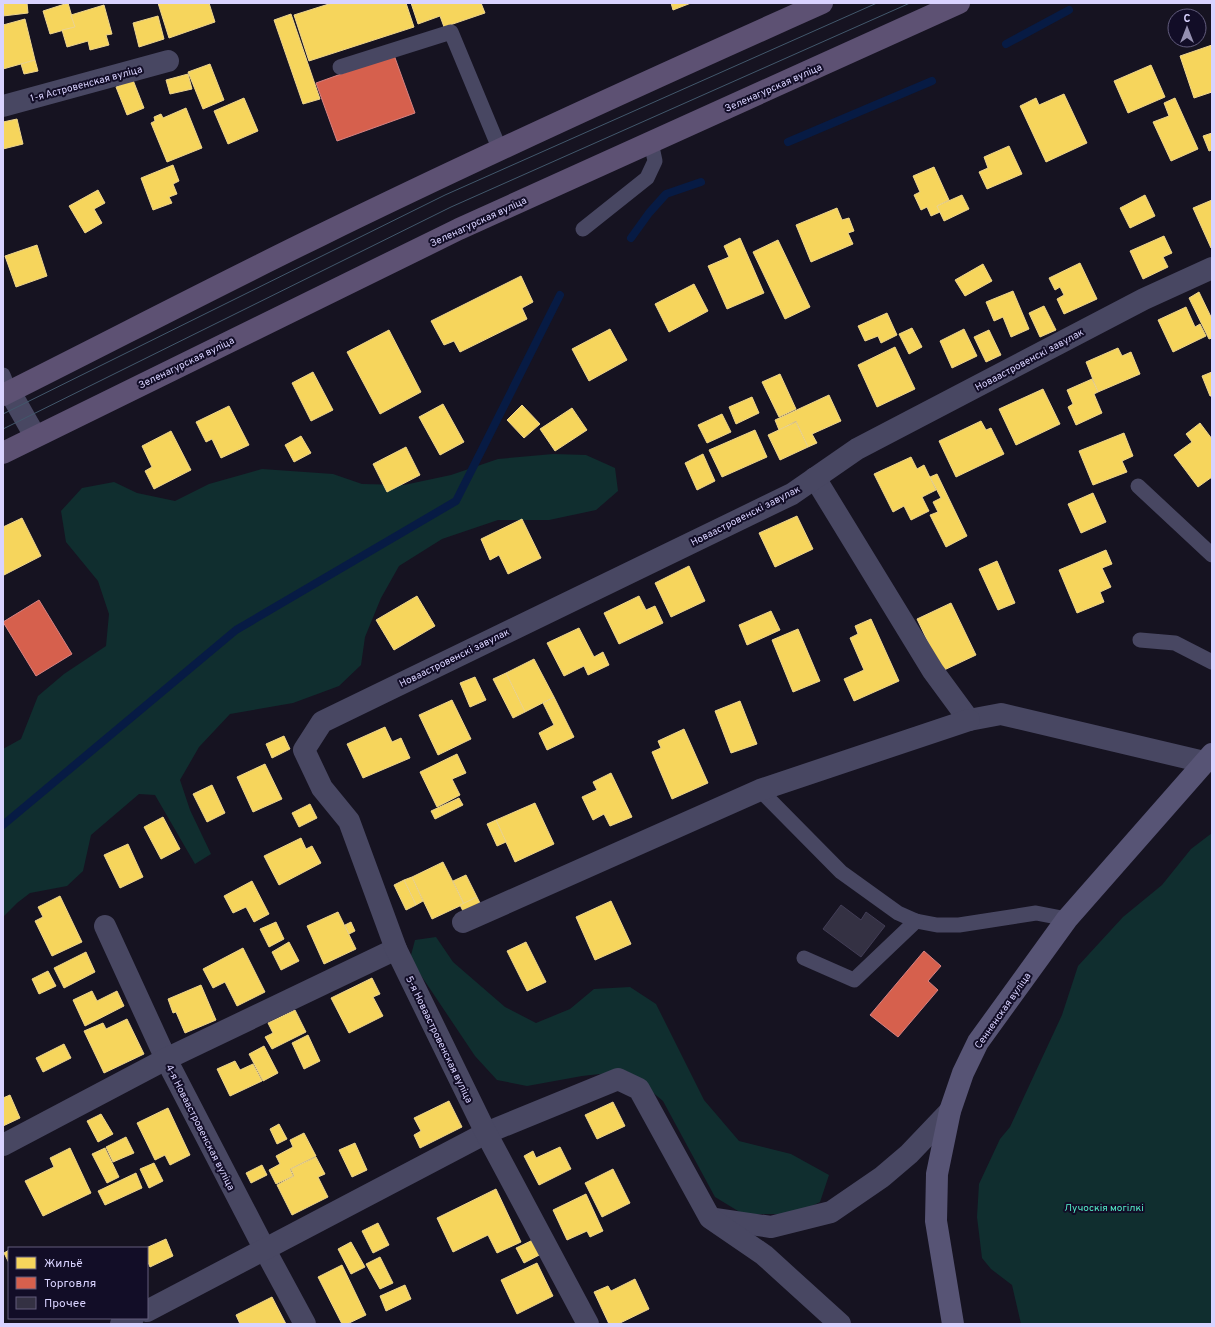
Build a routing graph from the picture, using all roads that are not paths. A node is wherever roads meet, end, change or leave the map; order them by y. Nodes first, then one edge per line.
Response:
1 (822, 3) edge
2 (959, 3) edge
3 (168, 61) dead end
4 (340, 67) dead end
5 (3, 106) edge
6 (651, 142) junction
7 (500, 150) junction
8 (583, 229) dead end
9 (1212, 268) edge
10 (5, 387) edge
11 (35, 436) junction
12 (3, 453) edge
13 (815, 478) junction
14 (1138, 486) dead end
15 (1212, 554) edge
16 (1140, 640) dead end
17 (1212, 662) edge
18 (969, 720) junction
19 (304, 750) joint
20 (1208, 758) edge
21 (760, 790) junction
22 (1067, 919) junction
23 (916, 921) junction
24 (463, 922) dead end
25 (104, 926) dead end
26 (396, 949) junction
27 (804, 958) dead end
28 (166, 1059) junction
29 (950, 1111) junction
30 (486, 1133) junction
31 (3, 1145) edge
32 (710, 1218) junction
33 (265, 1250) junction
34 (148, 1310) edge
35 (131, 1319) edge
36 (122, 1324) edge
37 (305, 1324) edge
38 (588, 1324) edge
39 (840, 1324) edge
40 (953, 1324) edge

1 - 7 main road
2 - 6 main road, Зеленагурская вуліца
3 - 5 street, 1-я Астровенская вуліца
4 - 7 lane
6 - 8 lane
6 - 11 main road, Зеленагурская вуліца
7 - 10 main road
9 - 13 street, Новаастровенскі завулак
10 - 11 street
11 - 12 main road, Зеленагурская вуліца
13 - 18 street
13 - 19 street, Новаастровенскі завулак
14 - 15 lane
16 - 17 lane
18 - 20 street
18 - 21 street
19 - 26 street, 5-я Новаастровенская вуліца
20 - 22 street, Сенненская вуліца
21 - 23 lane
21 - 24 street
22 - 23 lane
22 - 29 street, Сенненская вуліца
23 - 27 lane
25 - 28 street, 4-я Новаастровенская вуліца
26 - 28 street
26 - 30 street, 5-я Новаастровенская вуліца
28 - 31 street
28 - 33 street, 4-я Новаастровенская вуліца
29 - 32 street
29 - 40 street, Сенненская вуліца
30 - 32 street
30 - 33 street
30 - 38 street, 5-я Новаастровенская вуліца
32 - 39 street
33 - 34 street
33 - 37 street, 4-я Новаастровенская вуліца
35 - 36 street

